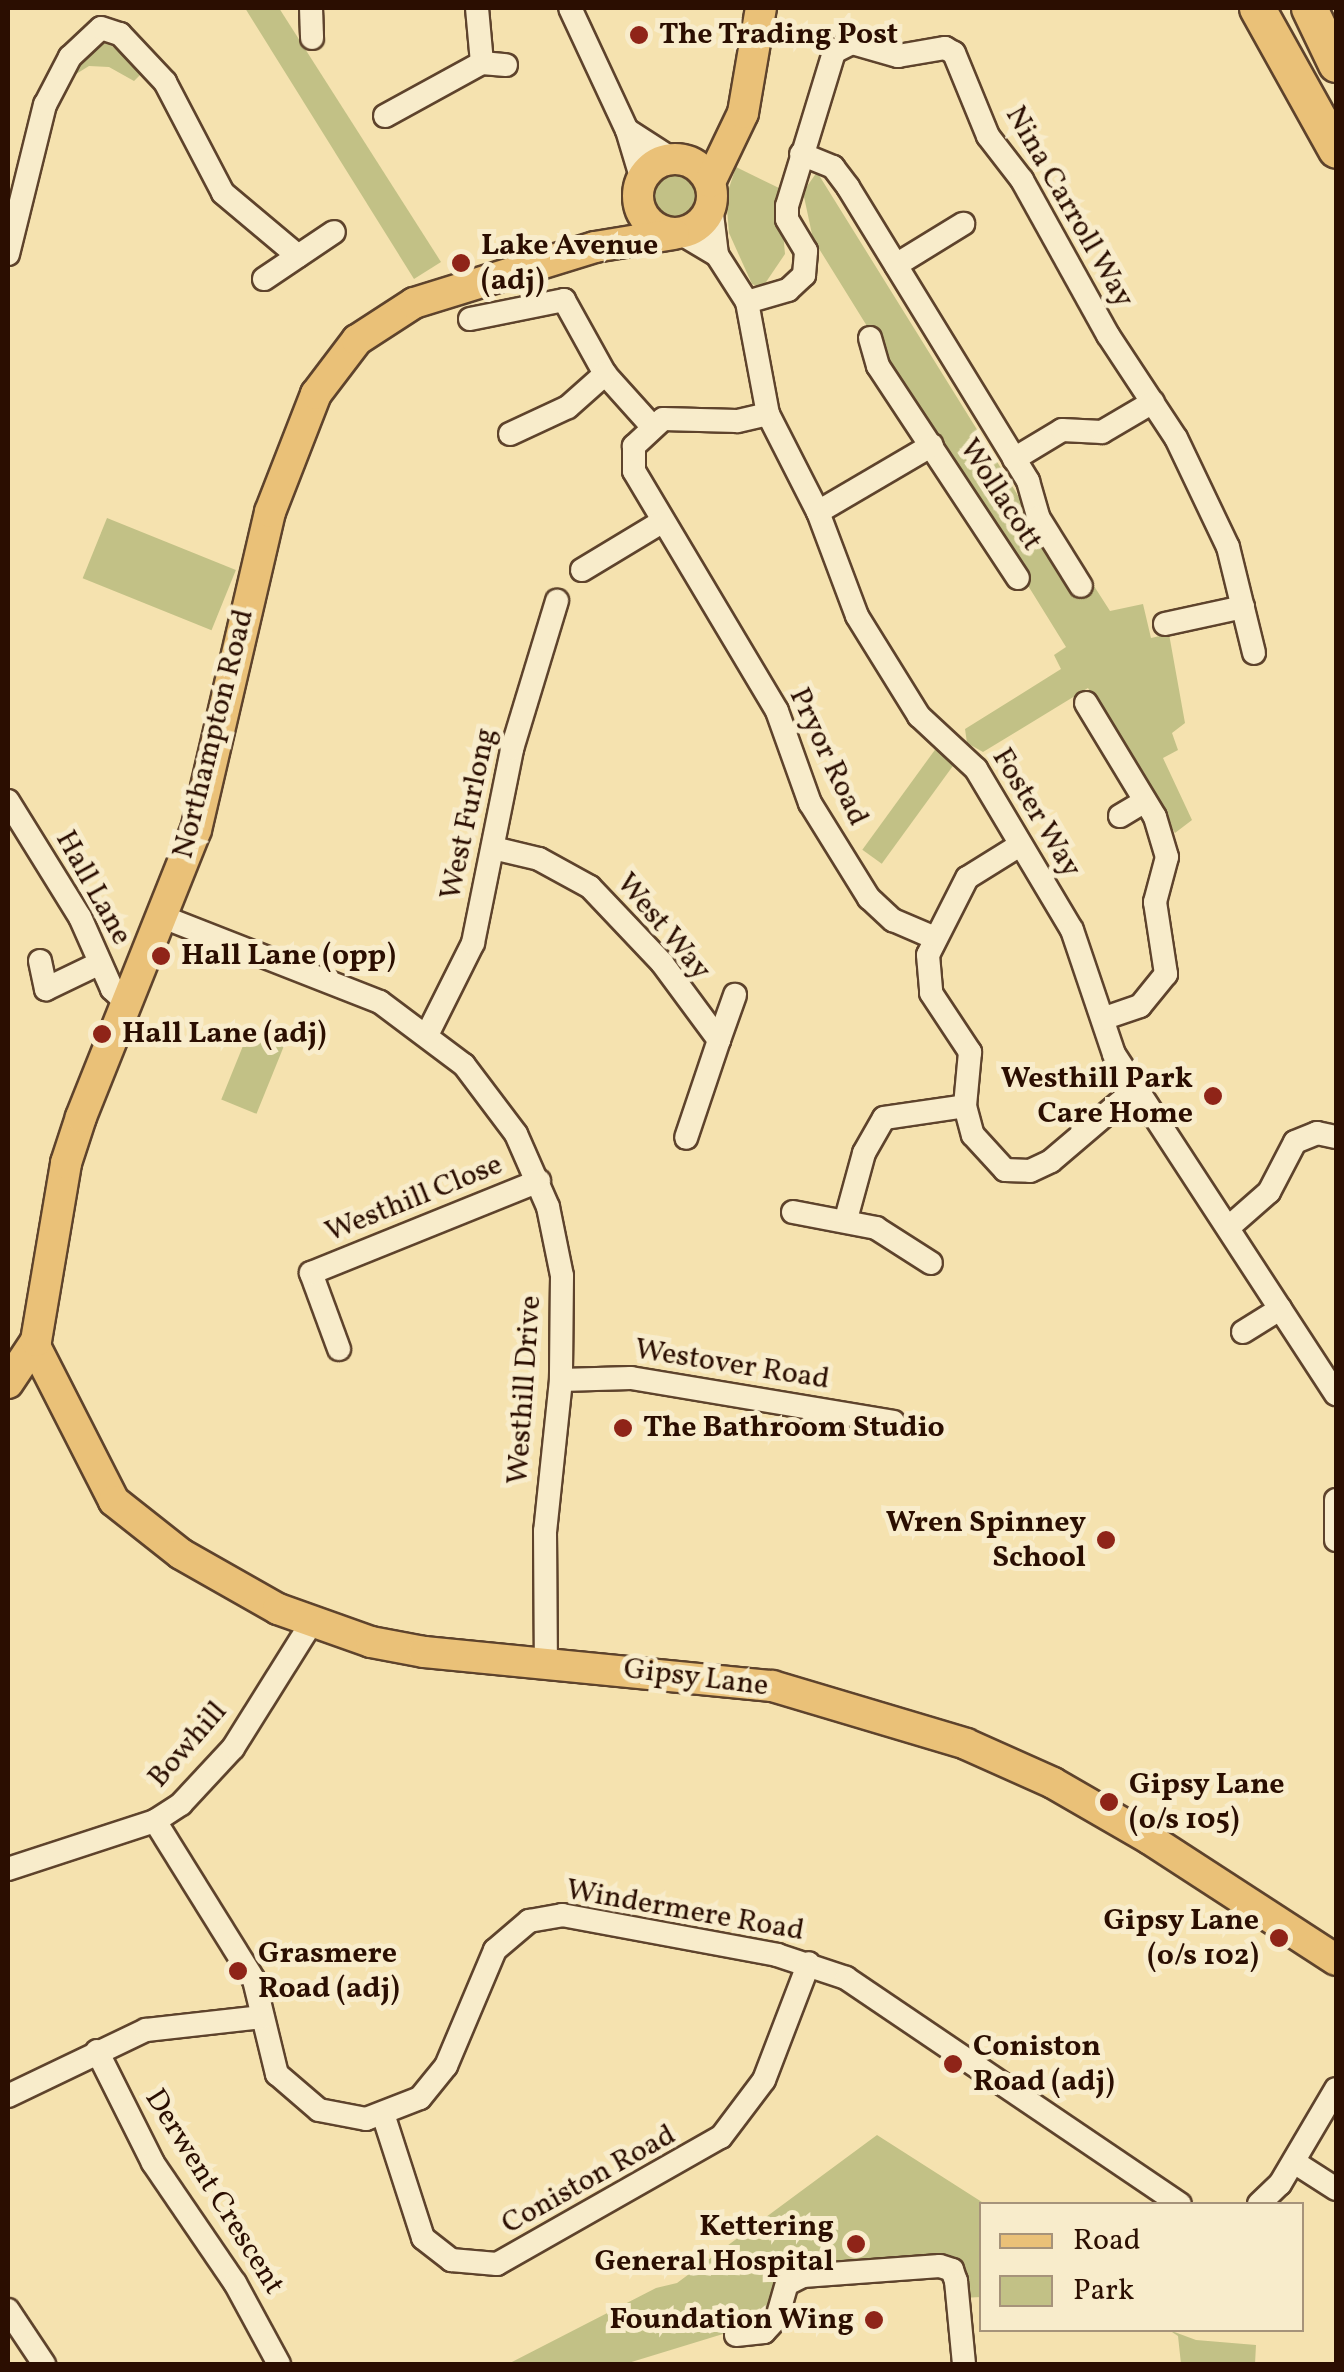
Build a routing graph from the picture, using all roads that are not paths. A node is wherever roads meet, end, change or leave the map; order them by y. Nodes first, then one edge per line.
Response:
1 (311, 8) edge
2 (477, 8) edge
3 (570, 8) edge
4 (761, 8) edge
5 (1257, 8) edge
6 (1308, 8) edge
7 (312, 38) dead end
8 (482, 63) junction
9 (1336, 64) edge
10 (506, 65) dead end
11 (750, 68) junction
12 (385, 116) dead end
13 (627, 130) junction
14 (1336, 150) edge
15 (801, 154) junction
16 (676, 159) junction
17 (640, 193) junction
18 (711, 194) junction
19 (963, 224) dead end
20 (334, 232) dead end
21 (677, 233) junction
22 (601, 245) junction
23 (8, 254) edge
24 (298, 256) junction
25 (717, 256) junction
26 (896, 265) junction
27 (264, 280) dead end
28 (747, 302) junction
29 (470, 320) dead end
30 (870, 338) dead end
31 (605, 374) junction
32 (1153, 402) junction
33 (768, 414) junction
34 (651, 425) junction
35 (510, 434) dead end
36 (932, 446) junction
37 (1014, 459) junction
38 (818, 512) junction
39 (660, 522) junction
40 (582, 570) dead end
41 (1018, 578) dead end
42 (1082, 586) dead end
43 (558, 601) dead end
44 (1243, 607) junction
45 (1164, 624) dead end
46 (1254, 653) dead end
47 (1086, 702) dead end
48 (1145, 800) junction
49 (8, 802) edge
50 (1120, 816) dead end
51 (1020, 845) junction
52 (492, 848) junction
53 (163, 917) junction
54 (936, 938) junction
55 (40, 961) dead end
56 (100, 962) junction
57 (736, 995) dead end
58 (126, 1002) junction
59 (1102, 1019) junction
60 (428, 1034) junction
61 (719, 1040) junction
62 (1138, 1087) junction
63 (964, 1106) junction
64 (1336, 1137) edge
65 (686, 1138) dead end
66 (540, 1181) junction
67 (794, 1212) dead end
68 (846, 1220) junction
69 (1229, 1226) junction
70 (931, 1262) dead end
71 (1280, 1309) junction
72 (1243, 1332) dead end
73 (35, 1346) junction
74 (340, 1350) dead end
75 (561, 1380) junction
76 (8, 1382) edge
77 (1336, 1394) edge
78 (894, 1422) dead end
79 (72, 1426) junction
80 (1336, 1500) edge
81 (1336, 1540) edge
82 (312, 1622) junction
83 (546, 1663) junction
84 (154, 1822) junction
85 (8, 1869) edge
86 (1336, 1960) edge
87 (809, 1963) junction
88 (262, 2017) junction
89 (97, 2051) junction
90 (1336, 2089) edge
91 (8, 2096) edge
92 (384, 2116) junction
93 (1294, 2162) junction
94 (1336, 2189) edge
95 (1177, 2202) edge
96 (1261, 2202) edge
97 (8, 2310) edge
98 (736, 2334) dead end
99 (44, 2364) edge
100 (279, 2364) edge
101 (964, 2364) edge

1 - 7 street
2 - 8 street
3 - 13 street
4 - 11 main road
5 - 14 highway
6 - 9 highway
8 - 10 street
8 - 12 street
11 - 16 main road
11 - 18 main road
13 - 16 street
13 - 17 street
15 - 26 street
15 - 28 street, Nina Carroll Way
15 - 32 street, Nina Carroll Way
16 - 17 main road
16 - 18 main road
17 - 21 main road
17 - 22 main road, Northampton Road
18 - 21 main road
18 - 25 street, Foster Way
19 - 26 street
20 - 24 street
21 - 22 main road, Northampton Road
21 - 25 street, Foster Way
22 - 53 main road, Northampton Road
23 - 24 street
24 - 27 street
25 - 28 street, Foster Way
26 - 37 street
28 - 33 street, Foster Way
29 - 31 street
30 - 36 street, Wollacott
31 - 34 street
31 - 35 street
32 - 37 street
32 - 44 street
33 - 34 street
33 - 38 street, Foster Way
34 - 39 street, Pryor Road
36 - 38 street, Wollacott
36 - 41 street, Wollacott
37 - 42 street
38 - 51 street, Foster Way
39 - 40 street
39 - 54 street, Pryor Road
43 - 52 street, West Furlong
44 - 45 street
44 - 46 street
47 - 48 street
48 - 50 street
48 - 59 street
49 - 56 street, Hall Lane
51 - 54 street
51 - 59 street, Foster Way
52 - 60 street, West Furlong
52 - 61 street, West Way
53 - 58 main road, Northampton Road
53 - 60 street, Westhill Drive
54 - 63 street
55 - 56 street
56 - 58 street, Hall Lane
57 - 61 street, West Way
58 - 73 main road, Northampton Road
59 - 62 street, Foster Way
60 - 66 street, Westhill Drive
61 - 65 street, West Way
62 - 63 street
62 - 69 street, Foster Way
63 - 68 street
64 - 69 street
66 - 74 street, Westhill Close
66 - 75 street, Westhill Drive
67 - 68 street
68 - 70 street
69 - 71 street, Foster Way
71 - 72 street
71 - 77 street, Foster Way
73 - 76 main road, Northampton Road
73 - 79 main road, Gipsy Lane
75 - 78 street, Westover Road
75 - 83 street, Westhill Drive
76 - 79 main road, Gipsy Lane
79 - 82 main road, Gipsy Lane
80 - 81 street
82 - 83 main road, Gipsy Lane
82 - 84 street, Bowhill
83 - 86 main road, Gipsy Lane
84 - 85 street, Bowhill
84 - 88 street
87 - 92 street, Windermere Road
87 - 92 street, Coniston Road
87 - 95 street, Windermere Road
88 - 89 street
88 - 92 street
89 - 91 street
89 - 100 street, Derwent Crescent
90 - 93 street
93 - 94 street
93 - 96 street
97 - 99 street
98 - 101 street

